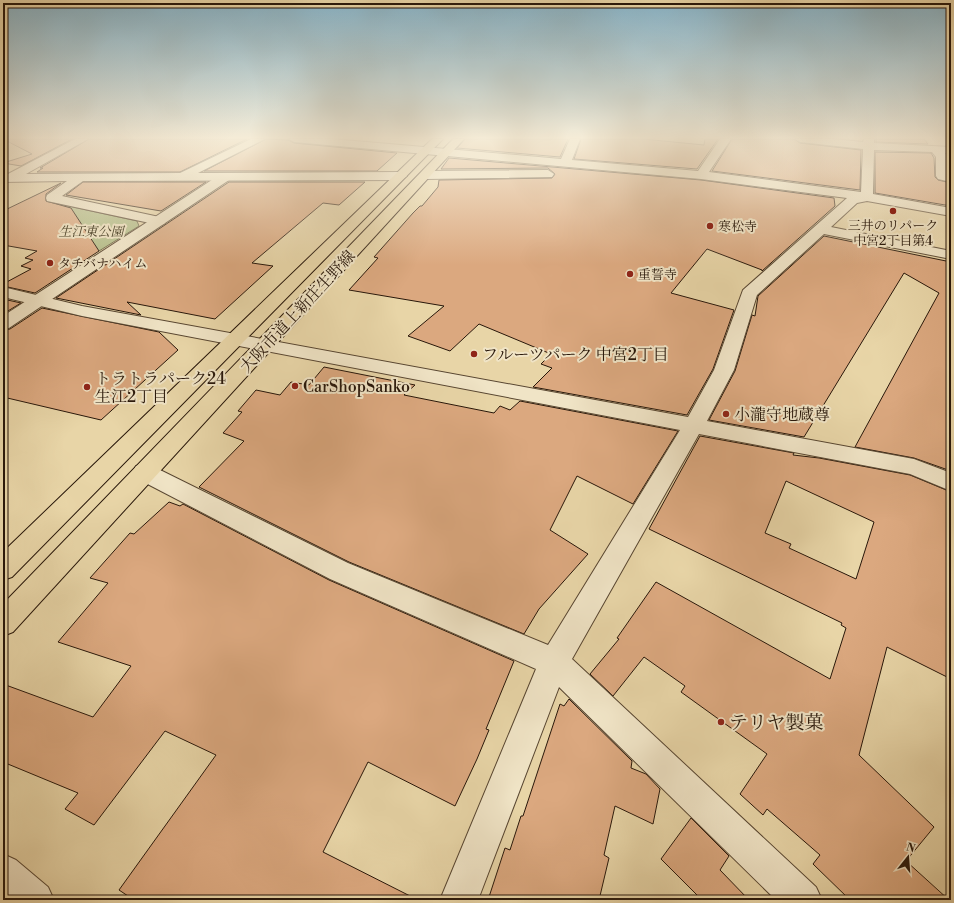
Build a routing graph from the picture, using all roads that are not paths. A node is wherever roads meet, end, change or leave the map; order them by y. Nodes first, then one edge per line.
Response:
1 (75, 181) edge
2 (219, 181) edge
3 (396, 181) edge
4 (420, 181) edge
5 (747, 181) edge
6 (868, 181) edge
7 (867, 197) junction
8 (951, 212) edge
9 (159, 221) junction
10 (822, 229) junction
11 (951, 255) edge
12 (3, 292) edge
13 (39, 300) junction
14 (3, 324) edge
15 (236, 339) junction
16 (265, 345) junction
17 (693, 427) junction
18 (144, 472) junction
19 (951, 482) edge
20 (3, 569) edge
21 (3, 623) edge
22 (554, 662) junction
23 (3, 873) edge
24 (35, 900) edge
25 (459, 900) edge
26 (803, 900) edge

1 - 9 street
2 - 9 street
3 - 15 main road, 大阪市道上新庄生野線
4 - 16 main road, 大阪市道上新庄生野線
5 - 7 street
6 - 7 street
7 - 8 street
7 - 10 street
9 - 13 street
10 - 11 street
10 - 17 street
12 - 13 street
13 - 14 street
13 - 15 street
15 - 16 street
15 - 20 main road, 大阪市道上新庄生野線
16 - 17 street
16 - 18 main road, 大阪市道上新庄生野線
17 - 19 street
17 - 22 street
18 - 21 main road, 大阪市道上新庄生野線
18 - 22 street
22 - 25 street
22 - 26 street
23 - 24 street

